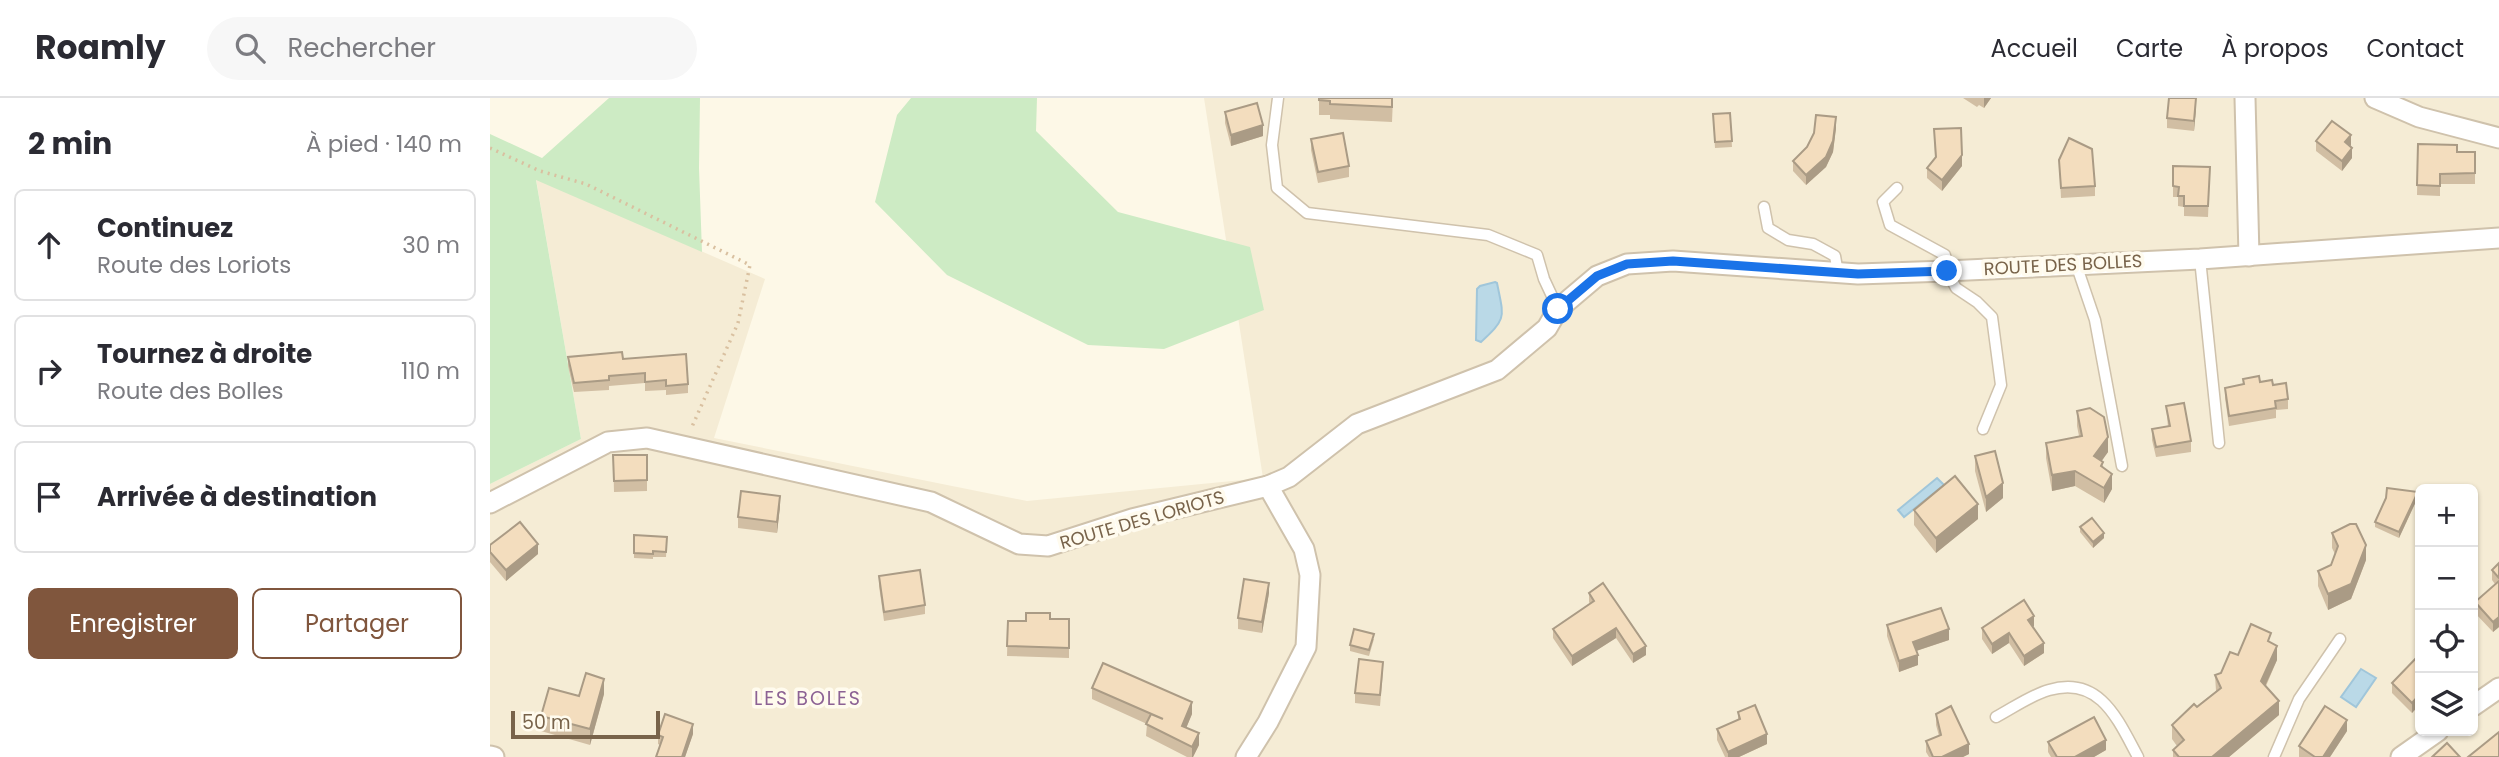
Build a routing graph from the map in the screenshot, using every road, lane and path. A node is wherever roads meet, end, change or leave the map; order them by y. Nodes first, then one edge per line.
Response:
1 (1278, 98) edge
2 (2245, 98) edge
3 (2375, 98) edge
4 (2499, 138) edge
5 (490, 148) edge
6 (1897, 188) dead end
7 (1764, 207) dead end
8 (2499, 238) edge
9 (2249, 256) junction
10 (2200, 259) junction
11 (1627, 264) joint
12 (2076, 264) junction
13 (1947, 271) junction
14 (1838, 273) junction
15 (1558, 309) junction
16 (1983, 429) dead end
17 (2219, 443) dead end
18 (683, 446) junction
19 (2122, 466) dead end
20 (1268, 486) junction
21 (490, 503) edge
22 (2340, 639) dead end
23 (2499, 688) edge
24 (2478, 703) edge
25 (1996, 717) dead end
26 (2431, 736) edge
27 (1246, 757) edge
28 (2138, 757) edge
29 (2274, 757) edge
30 (2401, 757) edge

1 - 15 lane
2 - 9 street
3 - 4 street
5 - 18 path
6 - 13 lane
7 - 14 lane
8 - 9 street, ROUTE DES BOLLES
9 - 10 street, ROUTE DES BOLLES
10 - 12 street, ROUTE DES BOLLES
10 - 17 lane
11 - 14 street, ROUTE DES BOLLES
11 - 15 street, ROUTE DES LORIOTS
12 - 13 street, ROUTE DES BOLLES
12 - 19 lane
13 - 14 street, ROUTE DES BOLLES
13 - 16 lane
15 - 20 street, ROUTE DES LORIOTS
18 - 20 street, ROUTE DES LORIOTS
18 - 21 street, ROUTE DES LORIOTS
20 - 27 street
22 - 29 lane
23 - 24 street
25 - 28 lane
26 - 30 street

